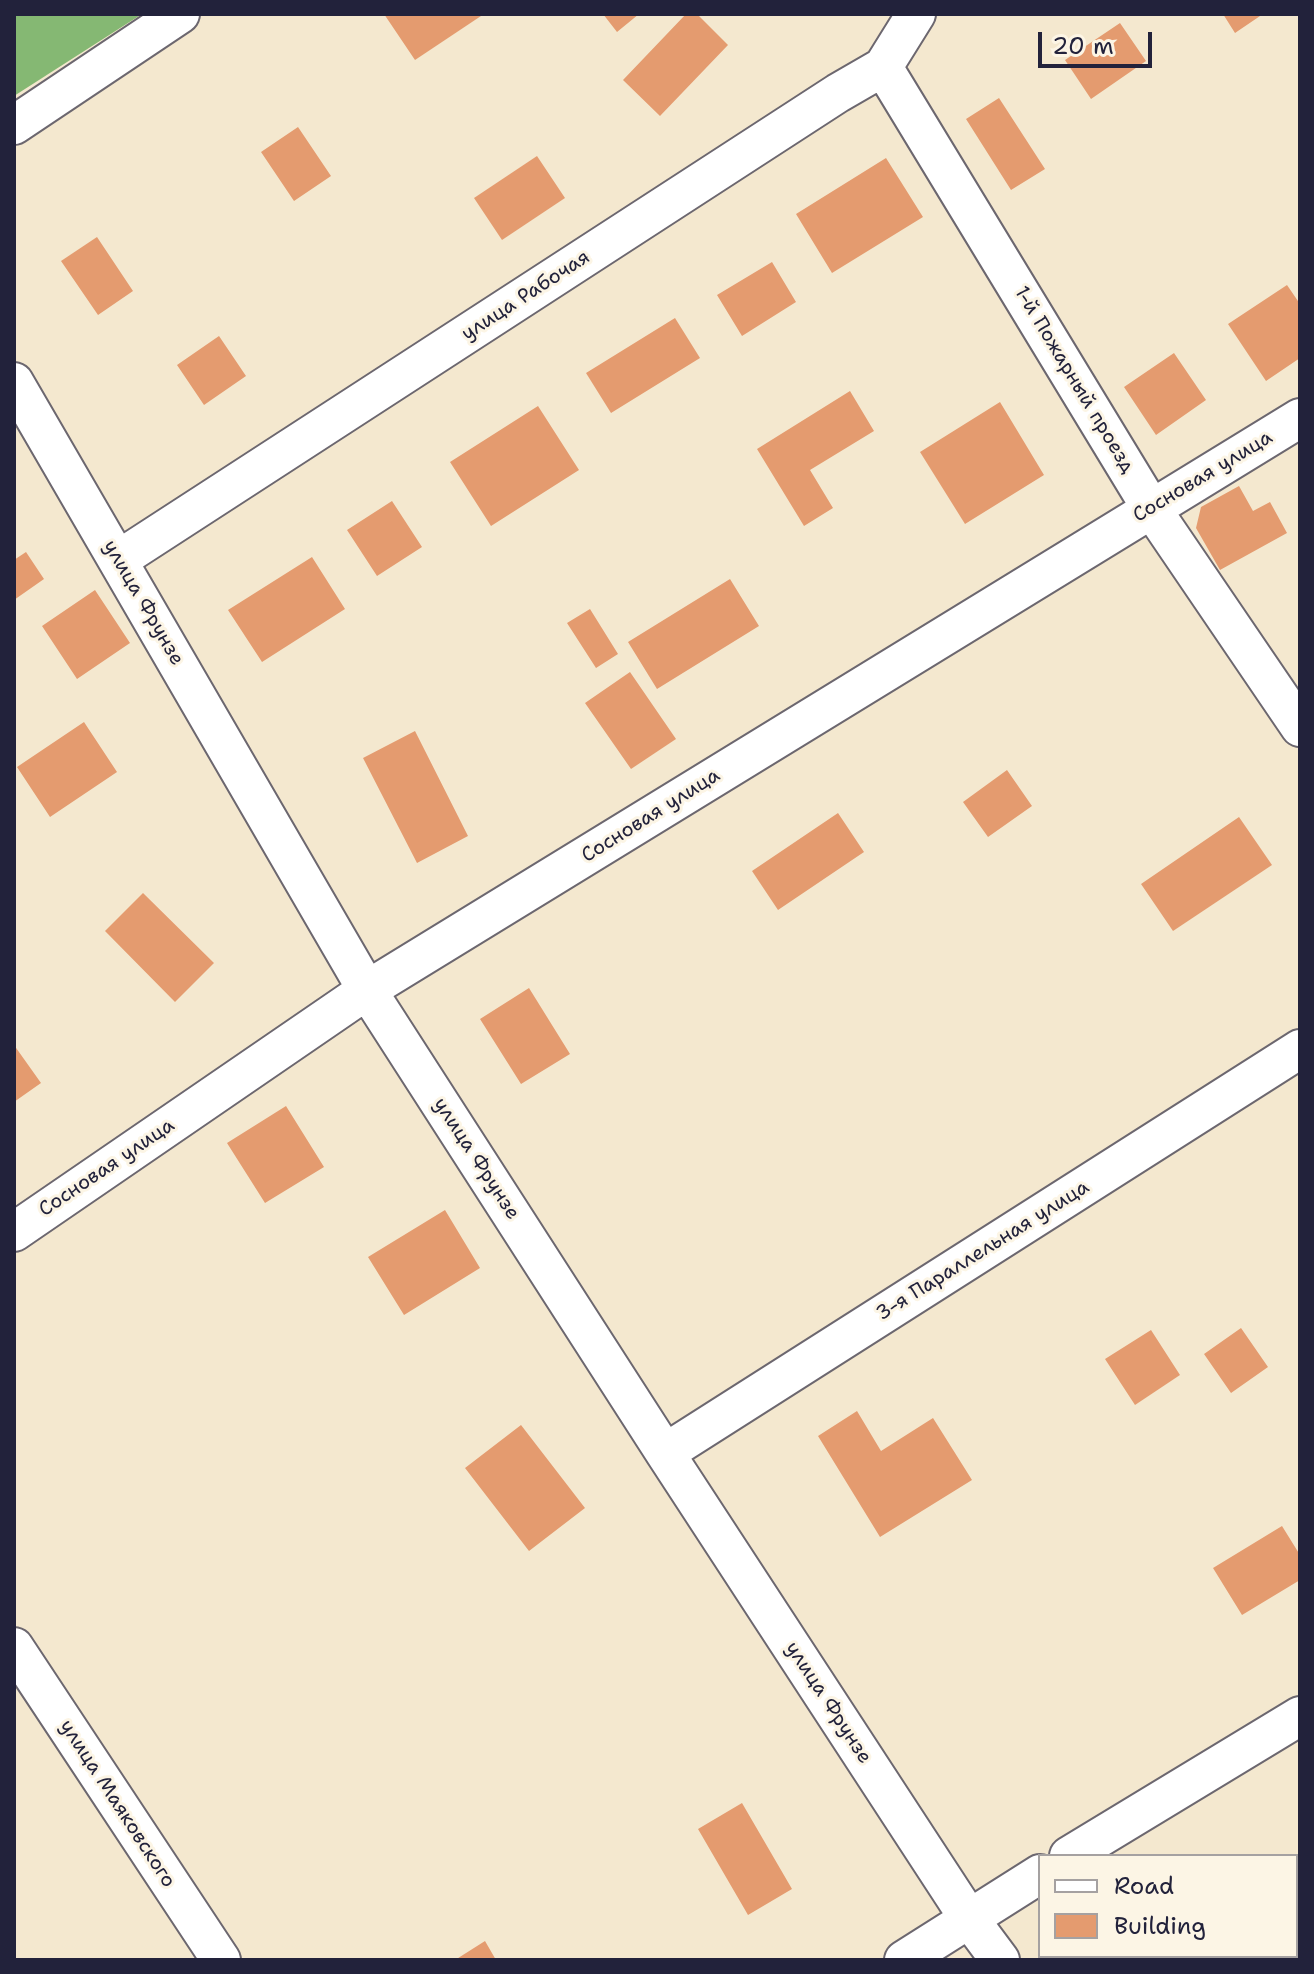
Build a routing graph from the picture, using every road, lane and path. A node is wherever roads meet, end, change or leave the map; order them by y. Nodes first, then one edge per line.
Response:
1 (180, 14) edge
2 (916, 14) edge
3 (883, 67) junction
4 (14, 125) edge
5 (14, 382) edge
6 (1300, 418) edge
7 (1151, 508) junction
8 (118, 560) junction
9 (1300, 727) edge
10 (367, 990) junction
11 (1300, 1049) edge
12 (14, 1232) edge
13 (665, 1453) junction
14 (14, 1647) edge
15 (1300, 1716) edge
16 (1072, 1854) edge
17 (1038, 1875) edge
18 (968, 1917) junction
19 (221, 1960) edge
20 (904, 1960) edge
21 (1000, 1960) edge

1 - 4 street
2 - 3 street, улица Рабочая
3 - 7 street, 1-й Пожарный проезд
3 - 8 street, улица Рабочая
5 - 8 street, улица Фрунзе
6 - 7 street, Сосновая улица
7 - 9 street, 1-й Пожарный проезд
7 - 10 street, Сосновая улица
8 - 10 street, улица Фрунзе
10 - 12 street, Сосновая улица
10 - 13 street, улица Фрунзе
11 - 13 street, 3-я Параллельная улица
13 - 18 street, улица Фрунзе
14 - 19 street, улица Маяковского
15 - 16 street
17 - 18 street
18 - 20 street
18 - 21 street, улица Фрунзе

